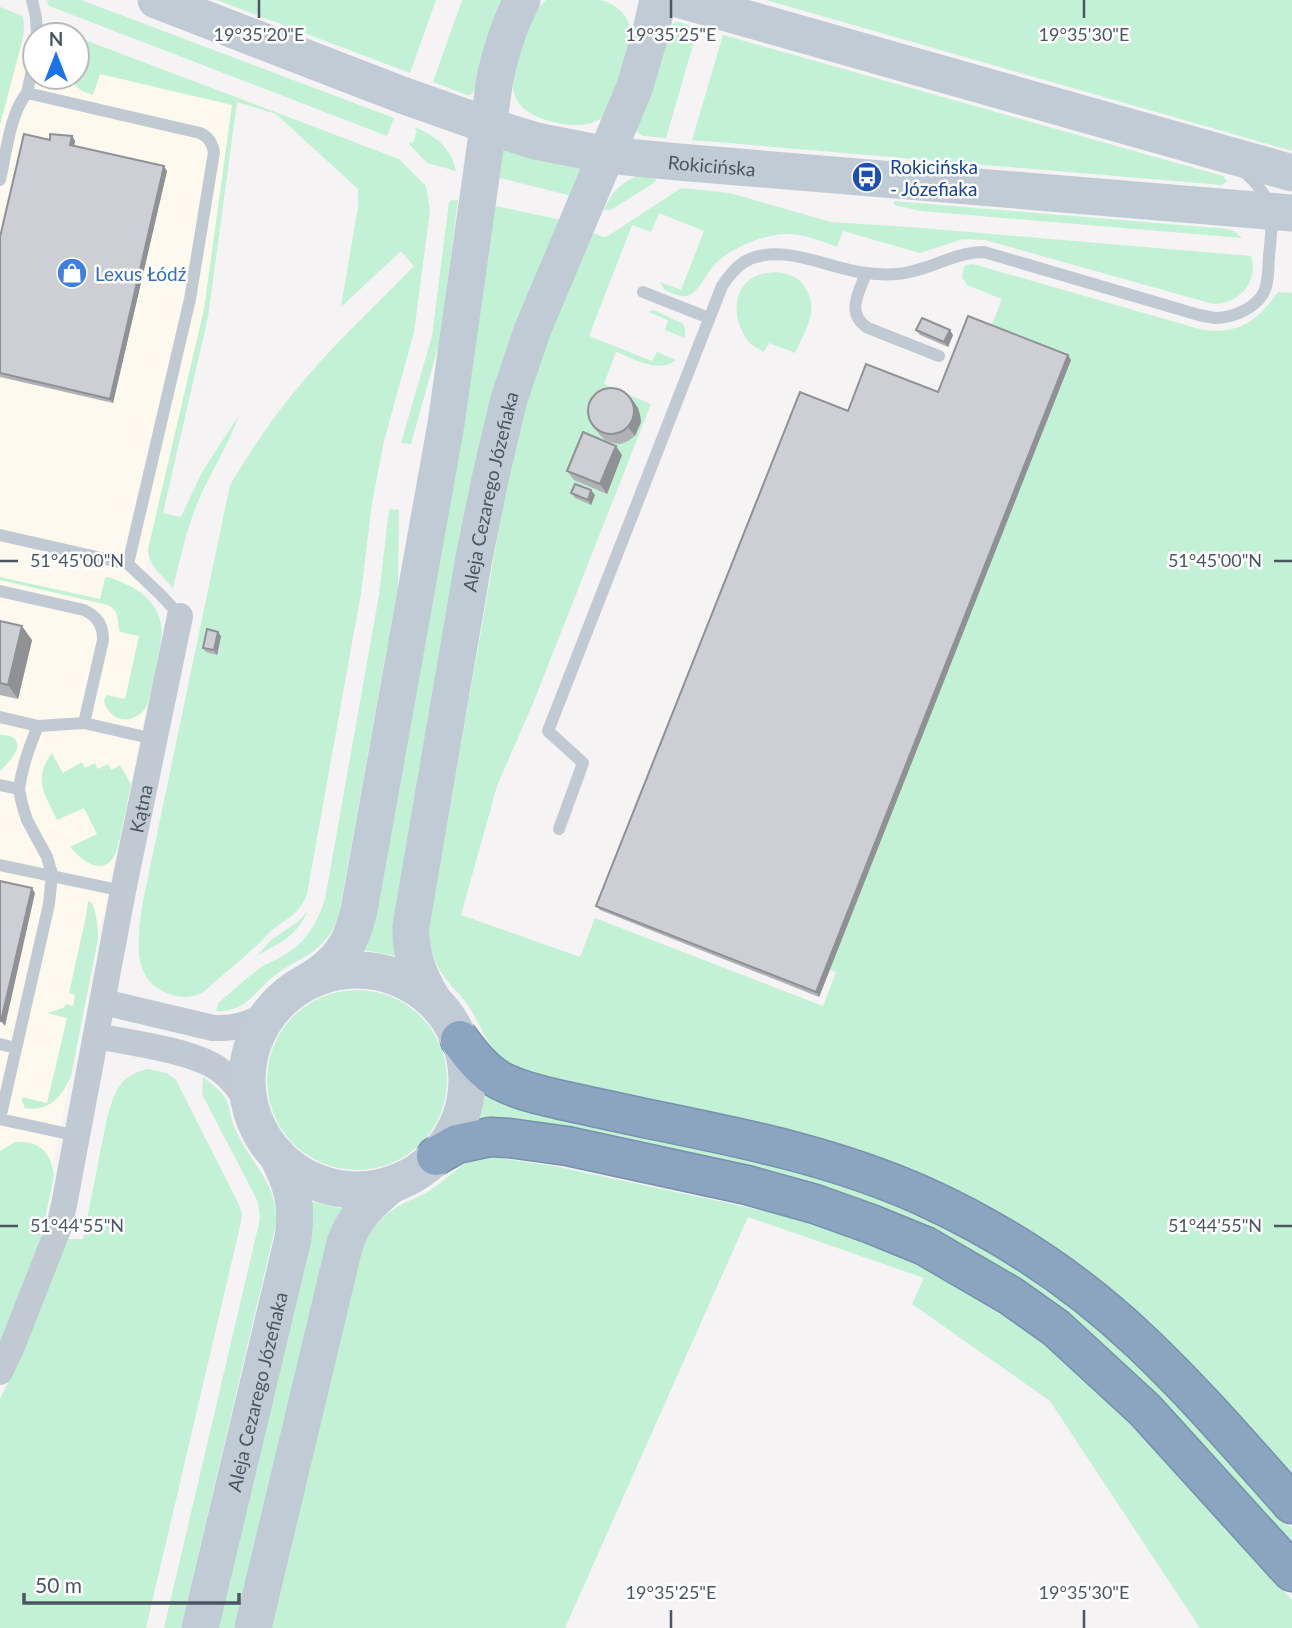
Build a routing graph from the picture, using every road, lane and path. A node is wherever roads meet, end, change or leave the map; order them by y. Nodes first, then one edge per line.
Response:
1 (32, 0) edge
2 (156, 0) edge
3 (522, 0) edge
4 (658, 0) edge
5 (681, 0) edge
6 (36, 21) edge
7 (27, 93) joint
8 (487, 126) junction
9 (607, 155) junction
10 (1229, 155) junction
11 (1292, 173) edge
12 (0, 180) edge
13 (1282, 212) edge
14 (866, 273) junction
15 (643, 292) dead end
16 (709, 318) junction
17 (939, 356) dead end
18 (0, 535) edge
19 (128, 564) junction
20 (0, 591) edge
21 (180, 616) joint
22 (0, 718) edge
23 (84, 723) junction
24 (38, 726) junction
25 (154, 739) junction
26 (0, 785) edge
27 (19, 789) junction
28 (559, 829) dead end
29 (0, 865) edge
30 (52, 874) junction
31 (122, 891) junction
32 (310, 980) junction
33 (433, 1000) junction
34 (103, 1002) junction
35 (269, 1013) junction
36 (97, 1036) junction
37 (460, 1040) junction
38 (0, 1044) edge
39 (16, 1048) junction
40 (252, 1109) junction
41 (0, 1119) edge
42 (78, 1136) junction
43 (277, 1155) junction
44 (436, 1156) junction
45 (392, 1184) junction
46 (0, 1372) edge
47 (1292, 1504) edge
48 (1292, 1572) edge
49 (200, 1628) edge
50 (253, 1628) edge

1 - 6 lane
2 - 8 main road, Rokicińska
3 - 8 main road
4 - 9 main road, Aleja Cezarego Józefiaka
5 - 10 main road
7 - 12 lane
7 - 19 lane
8 - 9 main road, Rokicińska
8 - 32 main road
9 - 13 main road, Rokicińska
9 - 33 main road, Aleja Cezarego Józefiaka
10 - 11 main road
10 - 13 lane
13 - 14 lane
14 - 16 lane
14 - 17 lane
15 - 16 lane
16 - 28 lane
18 - 19 lane
19 - 21 lane
20 - 23 lane
21 - 25 street, Kątna
22 - 24 lane
23 - 24 lane
23 - 25 lane
24 - 27 lane
25 - 31 street, Kątna
26 - 27 lane
27 - 30 lane
29 - 30 lane
30 - 31 lane
30 - 39 lane
31 - 34 street, Kątna
32 - 33 main road
32 - 35 main road
33 - 37 main road
34 - 35 street
34 - 36 street, Kątna
35 - 40 main road
36 - 40 street
36 - 42 street, Kątna
37 - 44 main road
37 - 47 highway
38 - 39 lane
39 - 41 lane
40 - 43 main road
41 - 42 lane
42 - 46 street, Kątna
43 - 45 main road
43 - 49 main road, Aleja Cezarego Józefiaka
44 - 45 main road
44 - 48 highway
45 - 50 main road

